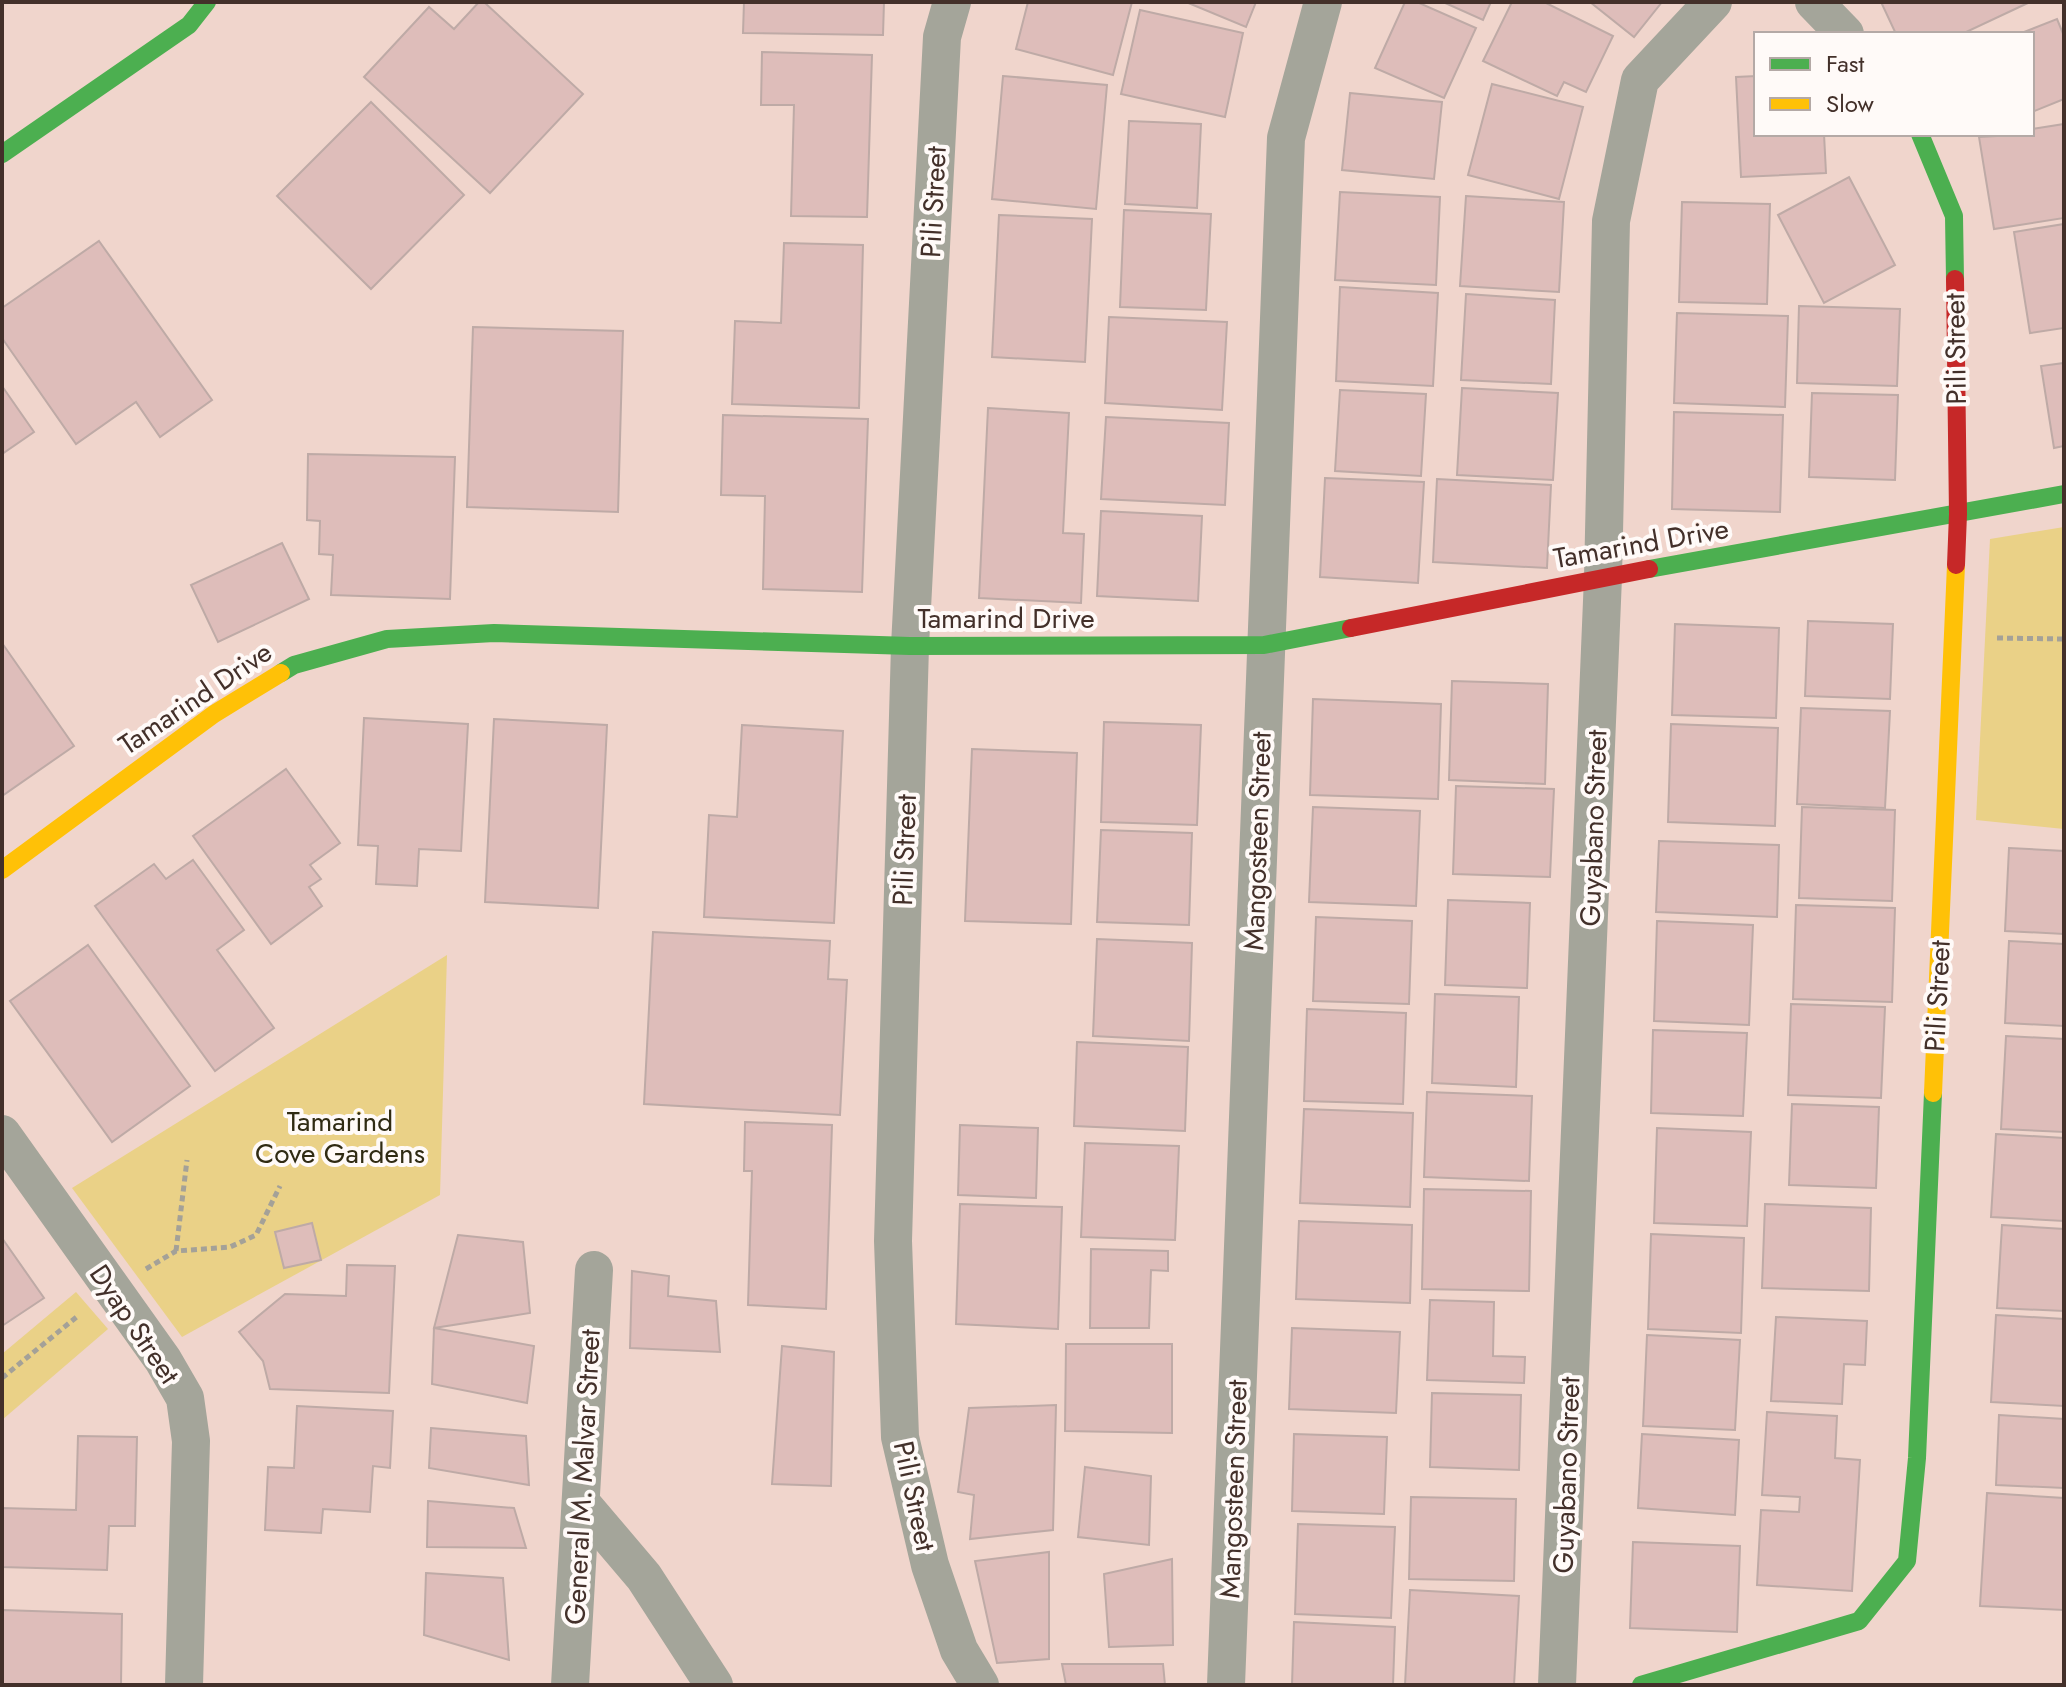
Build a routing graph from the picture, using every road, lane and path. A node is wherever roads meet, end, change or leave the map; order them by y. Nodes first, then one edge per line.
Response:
1 (207, 2) edge
2 (952, 2) edge
3 (1323, 2) edge
4 (1713, 2) edge
5 (1814, 2) edge
6 (1843, 32) edge
7 (1921, 136) edge
8 (2, 154) edge
9 (2064, 494) edge
10 (1958, 514) junction
11 (1603, 577) junction
12 (1953, 637) junction
13 (2064, 639) edge
14 (1264, 645) junction
15 (910, 646) junction
16 (2, 870) edge
17 (2, 1134) edge
18 (187, 1160) dead end
19 (280, 1186) dead end
20 (176, 1251) junction
21 (594, 1270) dead end
22 (112, 1288) junction
23 (2, 1378) edge
24 (582, 1504) junction
25 (184, 1685) edge
26 (570, 1685) edge
27 (714, 1685) edge
28 (980, 1685) edge
29 (1226, 1685) edge
30 (1557, 1685) edge
31 (1641, 1685) edge

1 - 8 street
2 - 15 street, Pili Street
3 - 14 street, Mangosteen Street
4 - 11 street, Guyabano Street
5 - 6 street
7 - 10 street, Pili Street
9 - 10 street, Tamarind Drive
10 - 11 street, Tamarind Drive
10 - 12 street, Pili Street
11 - 14 street, Tamarind Drive
11 - 30 street, Guyabano Street
12 - 13 path
12 - 31 street, Pili Street
14 - 15 street, Tamarind Drive
14 - 29 street, Mangosteen Street
15 - 16 street, Tamarind Drive
15 - 28 street, Pili Street
17 - 22 street, Dyap Street
18 - 20 path
19 - 20 path
20 - 22 path
21 - 24 street, General M. Malvar Street
22 - 23 path
22 - 25 street, Dyap Street
24 - 26 street, General M. Malvar Street
24 - 27 street

